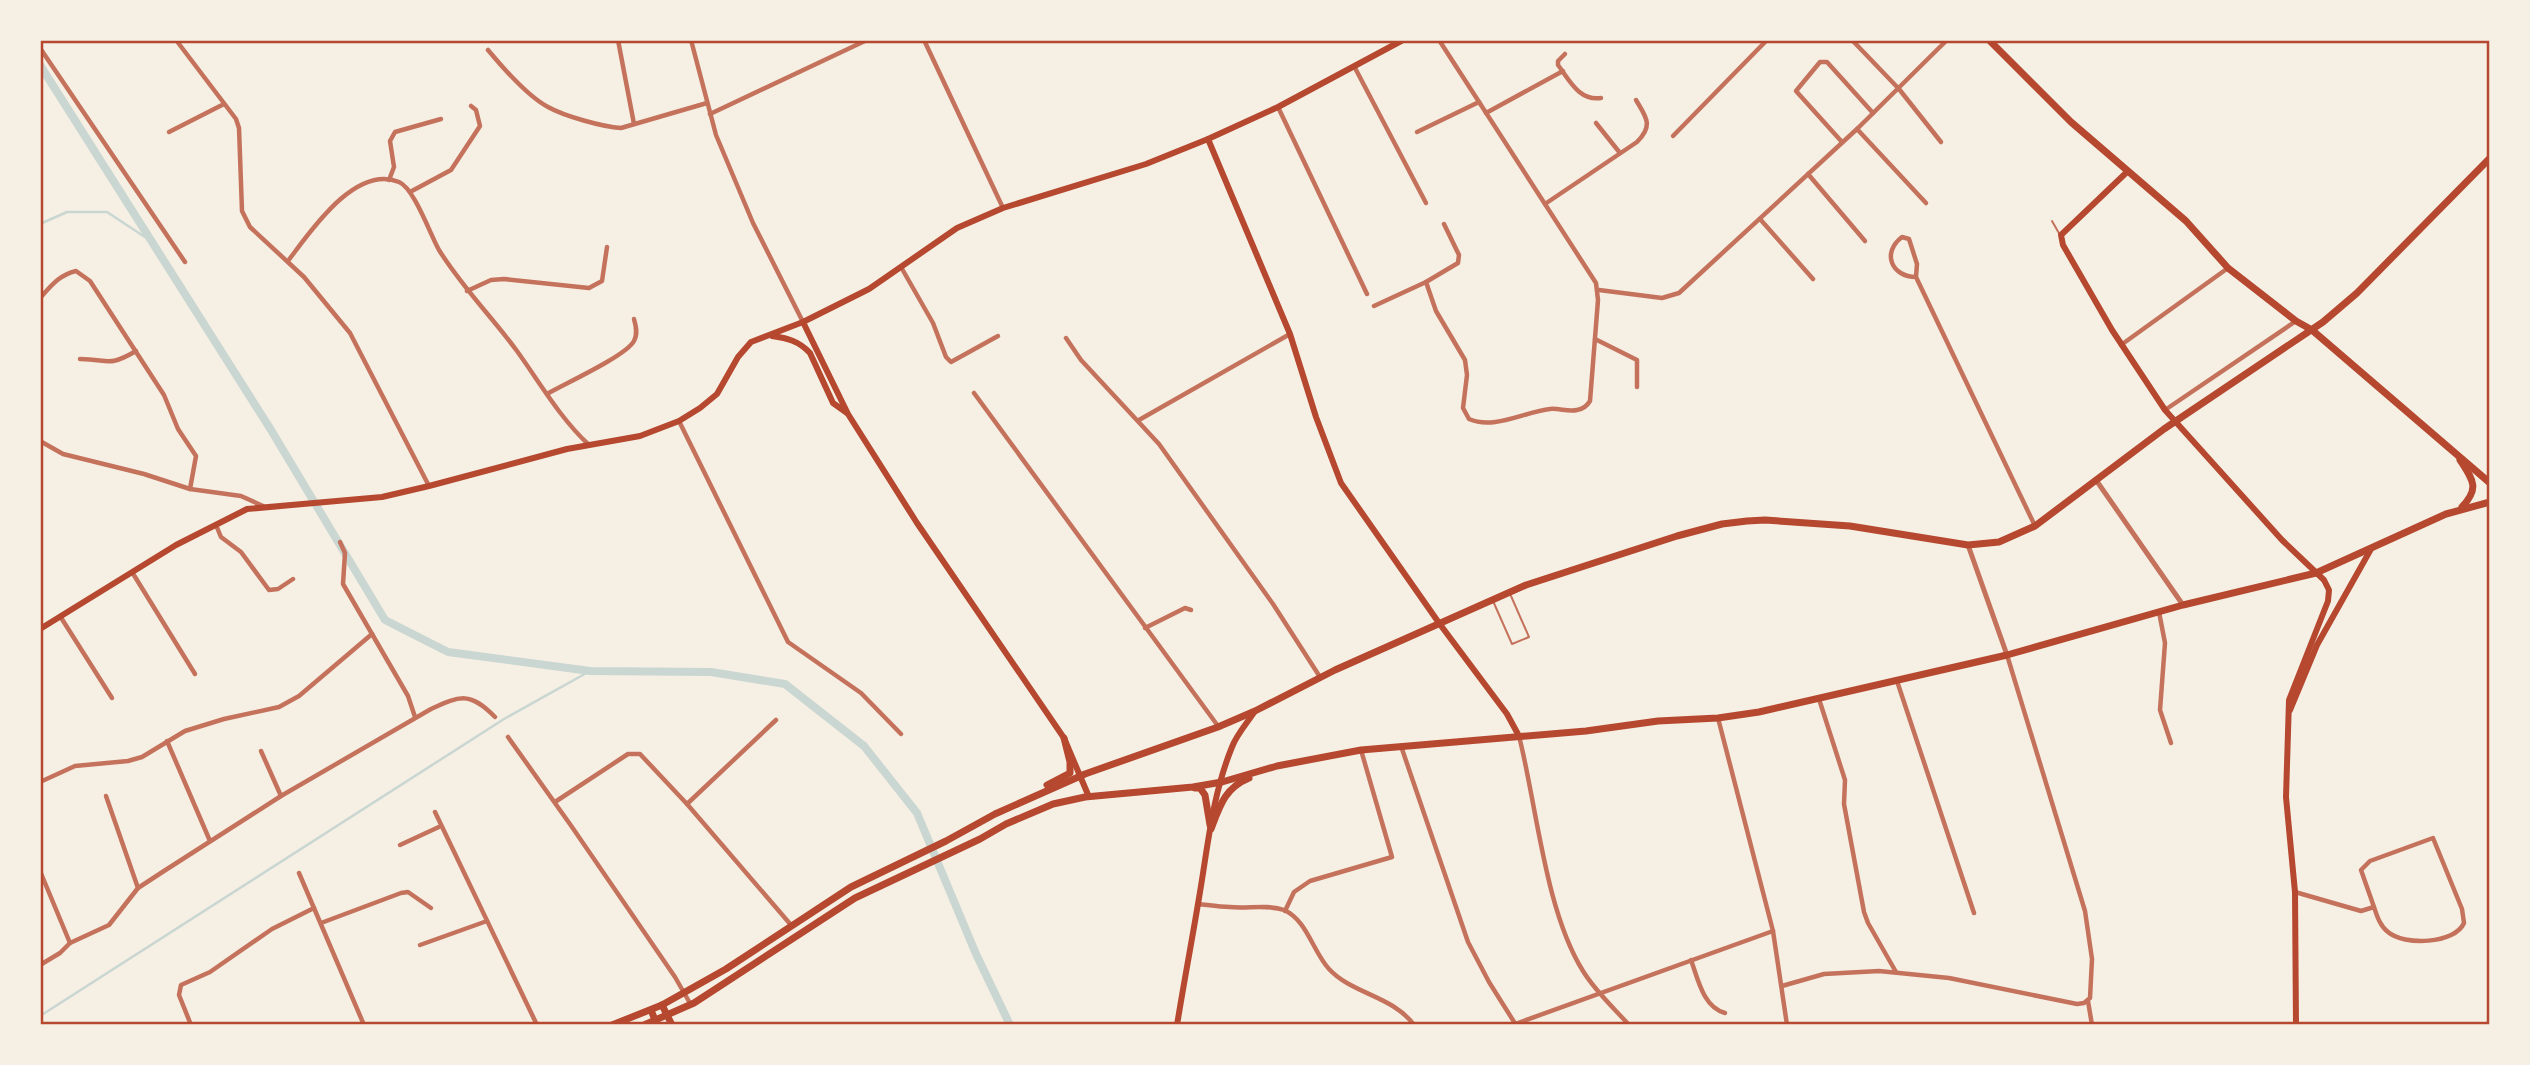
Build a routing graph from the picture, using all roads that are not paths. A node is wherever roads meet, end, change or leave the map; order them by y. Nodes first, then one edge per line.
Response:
1 (176, 40) edge
2 (618, 40) edge
3 (691, 40) edge
4 (867, 40) edge
5 (924, 40) edge
6 (1403, 40) edge
7 (1439, 40) edge
8 (1766, 40) edge
9 (1852, 40) edge
10 (1947, 40) edge
11 (1989, 40) edge
12 (860, 42) edge
13 (1389, 43) edge
14 (40, 48) edge
15 (488, 50) dead end
16 (1565, 54) dead end
17 (1354, 66) junction
18 (1563, 71) junction
19 (1899, 89) junction
20 (1601, 98) dead end
21 (1636, 100) dead end
22 (707, 103) junction
23 (1479, 103) junction
24 (224, 104) junction
25 (471, 106) dead end
26 (1278, 107) junction
27 (1486, 113) junction
28 (1873, 113) junction
29 (710, 114) junction
30 (441, 119) dead end
31 (1596, 123) dead end
32 (634, 124) junction
33 (1857, 128) junction
34 (169, 132) dead end
35 (1417, 132) dead end
36 (1673, 136) dead end
37 (1208, 139) junction
38 (1842, 142) junction
39 (1941, 142) dead end
40 (1620, 153) junction
41 (2490, 158) edge
42 (2128, 171) junction
43 (1808, 174) junction
44 (388, 180) junction
45 (410, 192) junction
46 (1426, 203) dead end
47 (1926, 203) dead end
48 (1545, 204) junction
49 (1003, 208) junction
50 (1760, 219) junction
51 (2052, 221) dead end
52 (1444, 224) dead end
53 (2061, 235) junction
54 (1865, 241) dead end
55 (607, 247) dead end
56 (288, 261) junction
57 (186, 262) dead end
58 (901, 267) junction
59 (2228, 268) junction
60 (1916, 277) junction
61 (1813, 279) dead end
62 (1426, 282) junction
63 (1599, 290) junction
64 (467, 291) junction
65 (1367, 294) dead end
66 (40, 298) edge
67 (1374, 306) dead end
68 (634, 319) dead end
69 (2296, 321) junction
70 (803, 322) junction
71 (2312, 330) junction
72 (1290, 334) junction
73 (769, 336) junction
74 (998, 336) dead end
75 (1066, 338) dead end
76 (1595, 339) junction
77 (2122, 345) junction
78 (136, 351) junction
79 (80, 359) dead end
80 (1637, 387) dead end
81 (974, 393) dead end
82 (547, 394) junction
83 (2165, 410) junction
84 (849, 414) junction
85 (1139, 420) junction
86 (679, 421) junction
87 (2175, 422) junction
88 (40, 441) edge
89 (589, 444) junction
90 (2454, 451) junction
91 (2096, 480) junction
92 (2490, 483) edge
93 (429, 486) junction
94 (190, 489) junction
95 (2490, 502) edge
96 (263, 506) junction
97 (2461, 509) junction
98 (216, 525) junction
99 (2035, 526) junction
100 (340, 542) dead end
101 (1968, 545) junction
102 (2371, 550) junction
103 (132, 572) junction
104 (2316, 573) junction
105 (293, 579) dead end
106 (1509, 592) junction
107 (1492, 600) junction
108 (2183, 605) junction
109 (1191, 610) dead end
110 (2159, 611) junction
111 (60, 616) junction
112 (1439, 623) junction
113 (1146, 628) junction
114 (40, 629) edge
115 (372, 634) junction
116 (2007, 655) junction
117 (195, 674) dead end
118 (1320, 677) junction
119 (1896, 680) junction
120 (112, 698) dead end
121 (1819, 699) junction
122 (1255, 711) junction
123 (2289, 711) junction
124 (495, 717) dead end
125 (415, 718) junction
126 (1718, 718) junction
127 (776, 720) dead end
128 (1218, 727) junction
129 (901, 734) dead end
130 (1519, 736) junction
131 (508, 737) dead end
132 (1064, 738) junction
133 (167, 741) junction
134 (2171, 743) dead end
135 (1401, 746) junction
136 (1361, 750) junction
137 (261, 751) dead end
138 (1272, 767) junction
139 (1082, 776) junction
140 (40, 782) edge
141 (1222, 782) junction
142 (1193, 787) junction
143 (106, 796) dead end
144 (281, 796) junction
145 (1089, 797) junction
146 (555, 802) junction
147 (687, 804) junction
148 (1005, 810) junction
149 (435, 812) dead end
150 (441, 826) junction
151 (1211, 829) junction
152 (210, 841) junction
153 (400, 845) dead end
154 (40, 871) edge
155 (299, 873) dead end
156 (138, 888) junction
157 (2295, 892) junction
158 (1198, 904) junction
159 (2374, 907) junction
160 (314, 908) junction
161 (431, 908) dead end
162 (1285, 911) junction
163 (1974, 913) dead end
164 (487, 920) junction
165 (321, 923) junction
166 (791, 925) junction
167 (1773, 931) junction
168 (70, 943) junction
169 (420, 945) dead end
170 (1691, 960) junction
171 (40, 965) edge
172 (1896, 972) junction
173 (1783, 986) junction
174 (684, 992) junction
175 (1601, 993) junction
176 (2088, 1001) junction
177 (691, 1004) junction
178 (662, 1005) junction
179 (651, 1010) junction
180 (1725, 1013) dead end
181 (668, 1016) junction
182 (657, 1023) edge
183 (1516, 1024) edge
184 (191, 1025) edge
185 (364, 1025) edge
186 (537, 1025) edge
187 (612, 1025) edge
188 (645, 1025) edge
189 (672, 1025) edge
190 (1177, 1025) edge
191 (1414, 1025) edge
192 (1629, 1025) edge
193 (1787, 1025) edge
194 (2092, 1025) edge
195 (2295, 1025) edge

1 - 24 street
2 - 32 street
3 - 22 street
4 - 12 street
5 - 49 street
6 - 13 main road
7 - 23 street
8 - 36 street
9 - 19 street
10 - 19 street
11 - 42 main road
12 - 29 street
13 - 17 main road
14 - 57 street
15 - 32 street
16 - 18 street
17 - 26 main road
17 - 46 street
18 - 20 street
18 - 27 street
19 - 28 street
19 - 39 street
21 - 40 street
22 - 29 street
22 - 32 street
23 - 27 street
23 - 35 street
24 - 34 street
24 - 56 street
25 - 45 street
26 - 37 main road
26 - 65 street
27 - 48 street
28 - 33 street
28 - 38 street
29 - 70 street
30 - 44 street
31 - 40 street
33 - 38 street
33 - 47 street
37 - 49 main road
37 - 72 main road
38 - 43 street
40 - 48 street
41 - 71 main road
42 - 53 main road
42 - 59 main road
43 - 50 street
43 - 54 street
44 - 45 street
44 - 56 street
45 - 64 street
48 - 63 street
49 - 58 main road
50 - 61 street
50 - 63 street
51 - 53 lane
52 - 62 street
53 - 77 main road
55 - 64 street
56 - 93 street
58 - 70 main road
58 - 74 street
59 - 69 main road
59 - 77 street
60 - 60 street
60 - 99 street
62 - 67 street
62 - 76 street
63 - 76 street
64 - 82 street
66 - 78 street
68 - 82 street
69 - 71 main road
69 - 83 street
70 - 73 main road
70 - 84 main road
71 - 87 main road
71 - 90 main road
72 - 85 street
72 - 112 main road
73 - 84 main road
73 - 86 main road
75 - 85 street
76 - 80 street
77 - 83 main road
78 - 79 street
78 - 94 street
81 - 113 street
82 - 89 street
83 - 87 main road
84 - 132 main road
85 - 118 street
86 - 89 main road
86 - 129 street
87 - 91 main road
87 - 104 main road
88 - 94 street
89 - 93 main road
90 - 92 main road
90 - 97 main road
91 - 99 main road
91 - 108 street
93 - 96 main road
94 - 96 street
95 - 97 main road
96 - 98 main road
97 - 102 main road
98 - 103 main road
98 - 105 street
99 - 101 main road
100 - 115 street
101 - 106 main road
101 - 116 street
102 - 104 main road
102 - 123 main road
103 - 111 main road
103 - 117 street
104 - 108 main road
104 - 123 main road
106 - 107 main road
106 - 107 lane
107 - 112 main road
108 - 110 main road
109 - 113 street
110 - 116 main road
110 - 134 street
111 - 114 main road
111 - 120 street
112 - 118 main road
112 - 130 main road
113 - 128 street
115 - 125 street
115 - 133 street
116 - 119 main road
116 - 176 street
118 - 122 main road
119 - 121 main road
119 - 163 street
121 - 126 main road
121 - 172 street
122 - 128 main road
122 - 141 main road
123 - 157 main road
124 - 125 street
125 - 144 street
126 - 130 main road
126 - 167 street
127 - 147 street
128 - 139 main road
130 - 135 main road
130 - 175 street
131 - 146 street
132 - 139 main road
132 - 148 main road
133 - 140 street
133 - 152 street
135 - 136 main road
135 - 183 street
136 - 138 main road
136 - 162 street
137 - 144 street
138 - 141 main road
138 - 151 main road
139 - 145 main road
139 - 148 main road
141 - 142 main road
141 - 151 main road
142 - 145 main road
142 - 151 main road
143 - 156 street
144 - 152 street
145 - 177 main road
146 - 147 street
146 - 174 street
147 - 166 street
148 - 166 main road
149 - 150 street
150 - 153 street
150 - 164 street
151 - 158 main road
152 - 156 street
154 - 168 street
155 - 160 street
156 - 168 street
157 - 159 street
157 - 195 main road
158 - 162 street
158 - 190 main road
159 - 159 street
160 - 165 street
160 - 184 street
161 - 165 street
162 - 191 street
164 - 169 street
164 - 186 street
165 - 185 street
166 - 174 main road
167 - 170 street
167 - 173 street
168 - 171 street
170 - 175 street
170 - 180 street
172 - 173 street
172 - 176 street
173 - 193 street
174 - 177 street
174 - 178 main road
175 - 183 street
175 - 192 street
176 - 194 street
177 - 181 main road
178 - 179 main road
178 - 181 main road
179 - 182 main road
179 - 187 main road
181 - 182 main road
181 - 189 main road
182 - 188 main road

